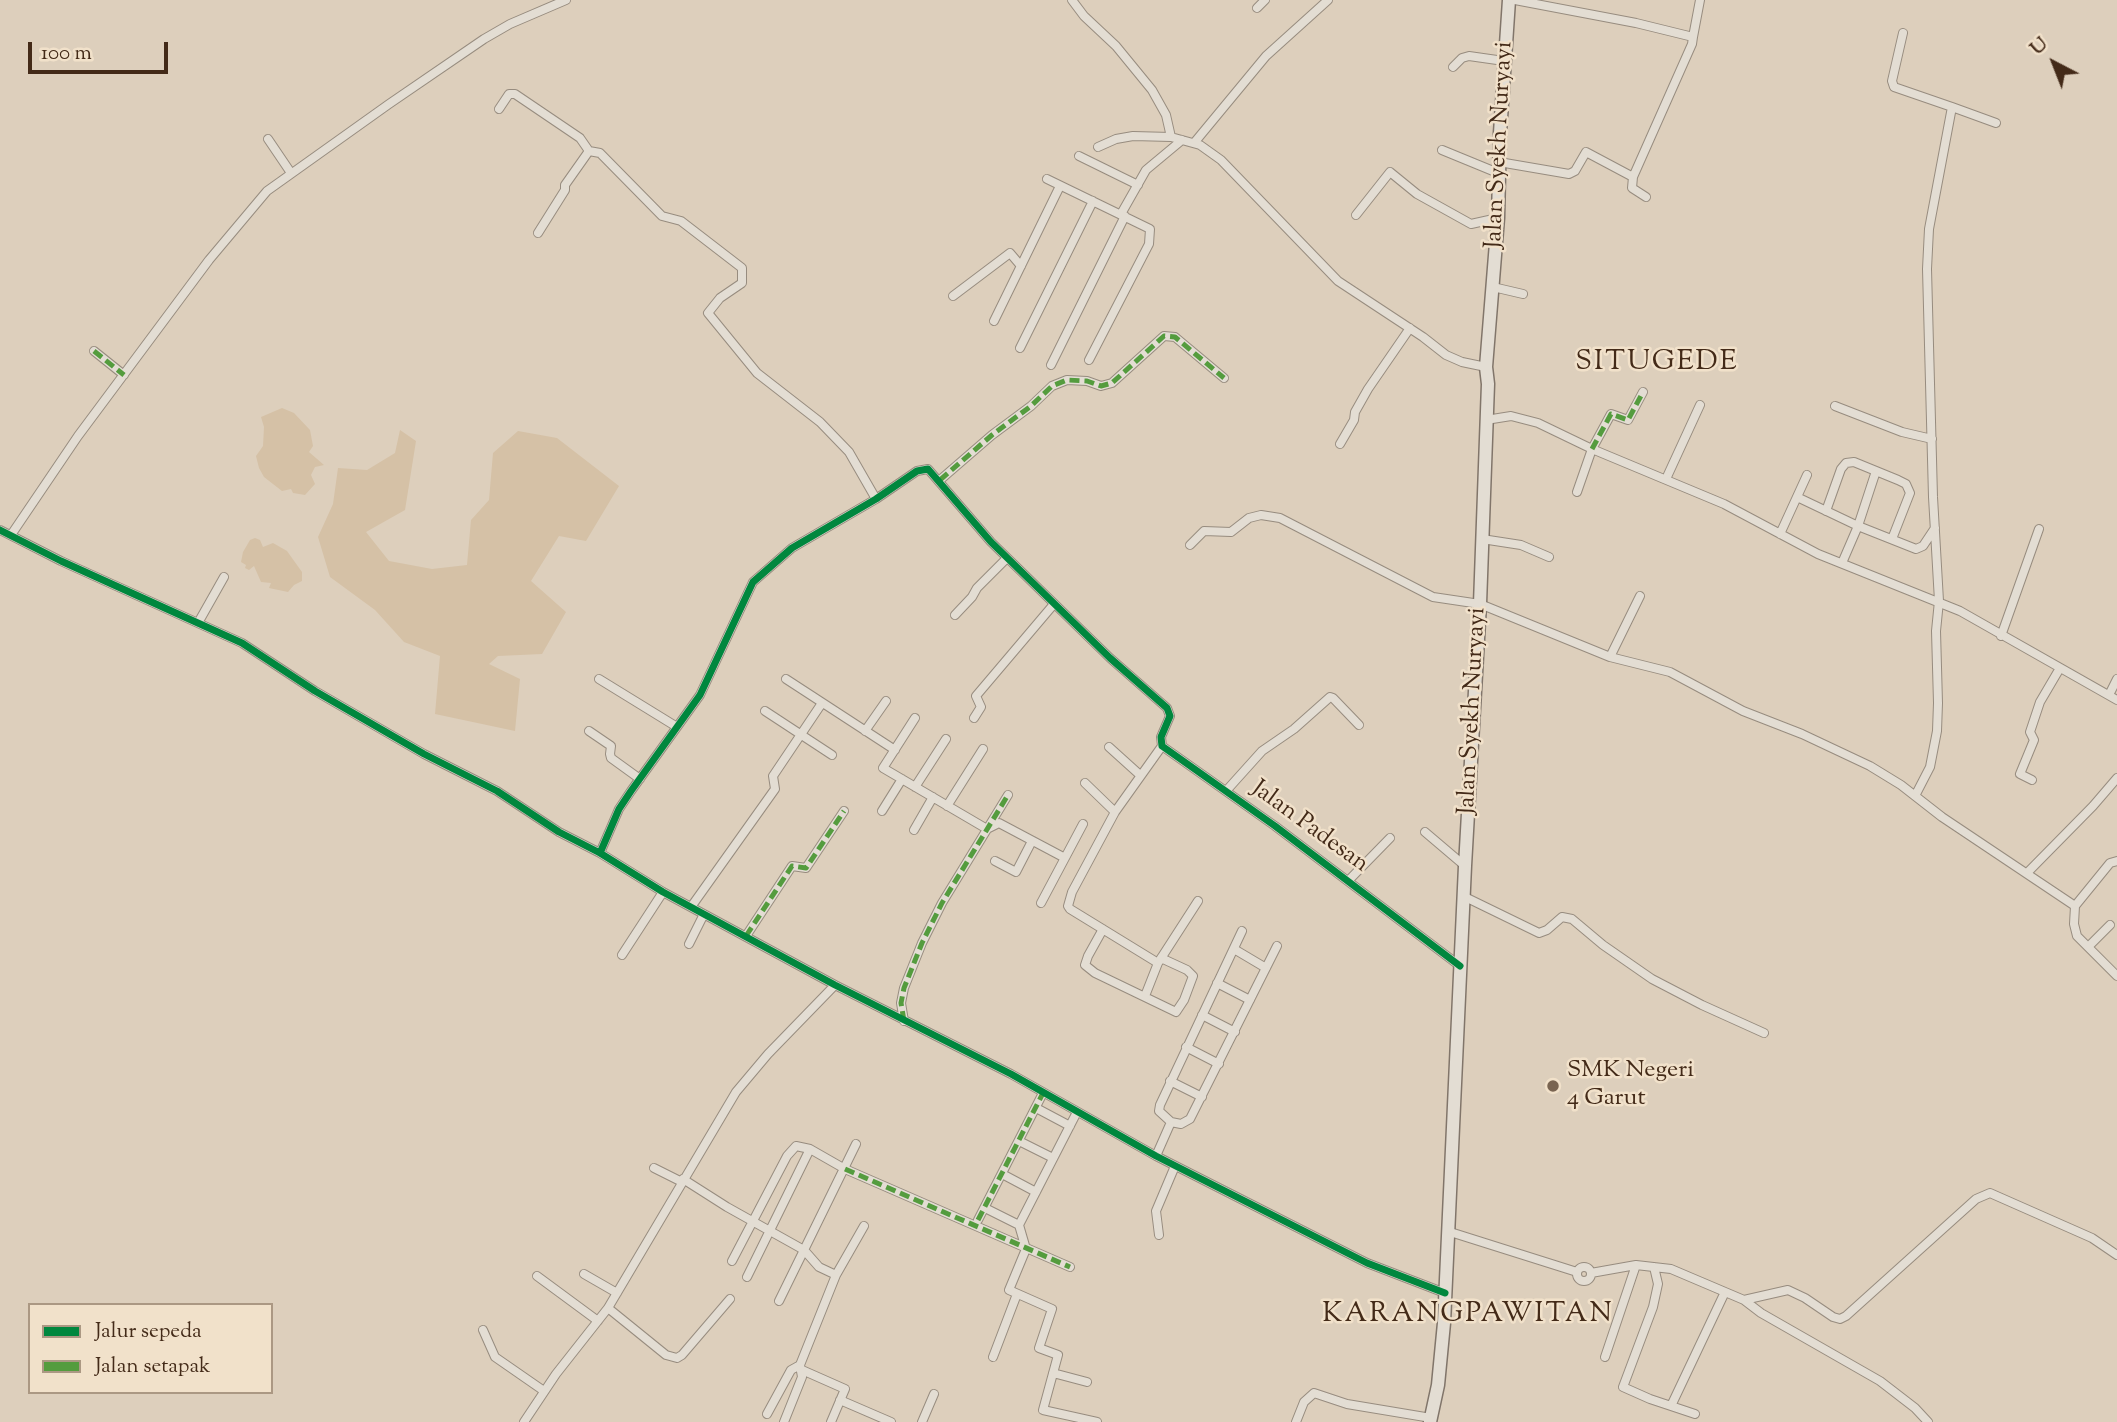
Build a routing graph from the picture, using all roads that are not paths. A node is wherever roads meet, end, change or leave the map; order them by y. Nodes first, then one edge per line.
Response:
1 (1072, 0) edge
2 (1265, 0) edge
3 (1328, 0) edge
4 (1508, 0) edge
5 (1515, 0) edge
6 (1700, 0) edge
7 (563, 1) edge
8 (1257, 8) dead end
9 (1903, 33) dead end
10 (1693, 37) junction
11 (1504, 61) junction
12 (1453, 67) dead end
13 (1952, 107) junction
14 (499, 109) dead end
15 (1996, 123) dead end
16 (1171, 137) junction
17 (268, 139) dead end
18 (1182, 140) junction
19 (1194, 143) junction
20 (1098, 147) dead end
21 (1442, 149) dead end
22 (589, 150) junction
23 (1079, 156) dead end
24 (1499, 167) junction
25 (291, 173) junction
26 (1633, 177) junction
27 (1047, 179) dead end
28 (1138, 185) junction
29 (1059, 186) junction
30 (1646, 197) dead end
31 (1093, 201) junction
32 (1123, 215) junction
33 (1356, 215) dead end
34 (1498, 218) junction
35 (538, 233) dead end
36 (1021, 266) junction
37 (1493, 287) junction
38 (1523, 294) dead end
39 (953, 296) dead end
40 (994, 321) dead end
41 (1410, 328) junction
42 (1020, 348) dead end
43 (94, 351) dead end
44 (1089, 360) dead end
45 (1051, 365) dead end
46 (1486, 367) junction
47 (124, 375) junction
48 (1224, 378) dead end
49 (1643, 392) dead end
50 (1700, 405) dead end
51 (1835, 406) dead end
52 (1486, 420) junction
53 (1932, 439) junction
54 (1340, 444) dead end
55 (1592, 449) junction
56 (1876, 471) junction
57 (1807, 475) dead end
58 (940, 480) junction
59 (1666, 480) junction
60 (1577, 492) dead end
61 (1797, 497) junction
62 (876, 499) junction
63 (1826, 511) junction
64 (1858, 526) junction
65 (1935, 528) junction
66 (2039, 529) dead end
67 (0, 530) edge
68 (1780, 534) junction
69 (11, 535) junction
70 (1482, 539) junction
71 (1892, 539) junction
72 (1190, 545) dead end
73 (1549, 557) dead end
74 (1007, 558) junction
75 (1842, 563) junction
76 (225, 577) dead end
77 (1640, 596) dead end
78 (1939, 601) junction
79 (1054, 604) junction
80 (1480, 604) junction
81 (955, 615) dead end
82 (198, 623) junction
83 (2001, 636) junction
84 (1610, 657) junction
85 (2060, 668) junction
86 (600, 679) dead end
87 (786, 679) dead end
88 (2117, 679) edge
89 (2113, 698) edge
90 (886, 701) dead end
91 (822, 703) junction
92 (765, 711) dead end
93 (915, 718) dead end
94 (974, 718) dead end
95 (1359, 725) dead end
96 (677, 727) junction
97 (589, 731) dead end
98 (865, 731) junction
99 (802, 734) junction
100 (946, 739) dead end
101 (1162, 746) junction
102 (1109, 747) dead end
103 (983, 748) dead end
104 (895, 750) junction
105 (832, 755) dead end
106 (1140, 775) junction
107 (2117, 778) edge
108 (640, 779) junction
109 (902, 779) junction
110 (2032, 780) dead end
111 (1085, 783) dead end
112 (915, 787) junction
113 (1226, 792) junction
114 (1008, 795) dead end
115 (1915, 796) junction
116 (933, 797) junction
117 (947, 806) junction
118 (844, 811) dead end
119 (882, 811) dead end
120 (1115, 812) junction
121 (1083, 824) dead end
122 (914, 830) dead end
123 (987, 830) junction
124 (1425, 832) dead end
125 (1390, 838) dead end
126 (1032, 841) junction
127 (600, 853) junction
128 (1065, 858) junction
129 (995, 861) dead end
130 (2117, 861) edge
131 (1465, 866) junction
132 (2028, 872) junction
133 (1348, 881) junction
134 (663, 892) junction
135 (1464, 896) junction
136 (1198, 901) dead end
137 (1041, 903) dead end
138 (2075, 906) junction
139 (691, 907) junction
140 (704, 914) junction
141 (2110, 925) dead end
142 (1103, 929) junction
143 (1242, 931) dead end
144 (747, 936) junction
145 (689, 944) dead end
146 (1276, 947) dead end
147 (2088, 947) junction
148 (1234, 949) junction
149 (622, 955) dead end
150 (1160, 960) junction
151 (1460, 966) junction
152 (1266, 968) junction
153 (2117, 975) edge
154 (1217, 983) junction
155 (835, 985) junction
156 (1145, 996) junction
157 (1250, 1000) junction
158 (1202, 1015) junction
159 (904, 1021) junction
160 (1235, 1032) junction
161 (1764, 1033) dead end
162 (1186, 1047) junction
163 (1219, 1064) junction
164 (1170, 1081) junction
165 (1043, 1093) junction
166 (1202, 1097) junction
167 (1038, 1110) dead end
168 (1077, 1112) junction
169 (1171, 1122) junction
170 (1070, 1126) junction
171 (1021, 1142) dead end
172 (856, 1144) dead end
173 (810, 1149) junction
174 (1156, 1156) junction
175 (1053, 1158) junction
176 (1175, 1166) junction
177 (654, 1168) dead end
178 (845, 1169) junction
179 (1004, 1175) dead end
180 (683, 1180) junction
181 (1036, 1192) junction
182 (987, 1209) dead end
183 (978, 1220) dead end
184 (752, 1223) junction
185 (1019, 1225) junction
186 (864, 1226) dead end
187 (768, 1231) junction
188 (1447, 1231) junction
189 (1159, 1235) dead end
190 (1026, 1249) junction
191 (804, 1250) junction
192 (2117, 1255) edge
193 (732, 1261) dead end
194 (1636, 1265) junction
195 (1070, 1267) dead end
196 (1654, 1267) junction
197 (584, 1274) dead end
198 (836, 1275) junction
199 (537, 1276) dead end
200 (747, 1277) dead end
201 (1725, 1292) junction
202 (617, 1293) junction
203 (1445, 1293) junction
204 (1017, 1294) junction
205 (730, 1299) dead end
206 (1744, 1300) junction
207 (779, 1301) dead end
208 (608, 1308) junction
209 (598, 1321) junction
210 (483, 1331) dead end
211 (993, 1357) dead end
212 (1605, 1357) dead end
213 (801, 1367) junction
214 (1053, 1373) junction
215 (1087, 1382) dead end
216 (544, 1391) junction
217 (934, 1394) dead end
218 (841, 1400) junction
219 (1671, 1406) junction
220 (1052, 1413) junction
221 (767, 1414) dead end
222 (1695, 1414) dead end
223 (1431, 1420) edge
224 (1087, 1421) edge
225 (524, 1422) edge
226 (784, 1422) edge
227 (831, 1422) edge
228 (891, 1422) edge
229 (922, 1422) edge
230 (1049, 1422) edge
231 (1097, 1422) edge
232 (1296, 1422) edge
233 (1928, 1422) edge

1 - 16 street
2 - 8 street
3 - 19 street
4 - 11 main road, Jalan Syekh Nuryayi
5 - 10 street
6 - 10 street
7 - 25 street
9 - 13 street
10 - 26 street
11 - 12 street
11 - 24 main road, Jalan Syekh Nuryayi
13 - 15 street
13 - 53 street
14 - 22 street
16 - 18 street
16 - 20 street
17 - 25 street
18 - 19 street
18 - 28 street
19 - 41 street
21 - 24 street
22 - 35 street
22 - 62 street
23 - 28 street
24 - 26 street
24 - 34 main road, Jalan Syekh Nuryayi
25 - 47 street
26 - 30 street
27 - 29 street
28 - 32 street
29 - 31 street
29 - 36 street
31 - 32 street
31 - 42 street
32 - 44 street
32 - 45 street
33 - 34 street
34 - 37 main road, Jalan Syekh Nuryayi
36 - 39 street
36 - 40 street
37 - 38 street
37 - 46 main road, Jalan Syekh Nuryayi
41 - 46 street
41 - 54 street
43 - 47 street
46 - 52 main road, Jalan Syekh Nuryayi
47 - 69 street
48 - 58 street
49 - 55 street
50 - 59 street
51 - 53 street
52 - 55 street
52 - 70 main road, Jalan Syekh Nuryayi
53 - 65 street
55 - 59 street
55 - 60 street
56 - 63 street
56 - 64 street
56 - 71 street
57 - 61 street
58 - 62 street
58 - 74 street
59 - 68 street
61 - 63 street
61 - 68 street
62 - 96 street
63 - 64 street
64 - 71 street
64 - 75 street
65 - 71 street
65 - 78 street
66 - 83 street
67 - 69 street
68 - 75 street
69 - 82 street
70 - 73 street
70 - 80 main road, Jalan Syekh Nuryayi
72 - 80 street
74 - 79 street
74 - 81 street
75 - 78 street
76 - 82 street
77 - 84 street
78 - 83 street
78 - 115 street
79 - 94 street
79 - 101 street
80 - 84 street
80 - 131 main road, Jalan Syekh Nuryayi
82 - 127 street
83 - 85 street
84 - 115 street
85 - 89 street
85 - 110 street
86 - 96 street
87 - 91 street
88 - 89 street
90 - 98 street
91 - 98 street
91 - 99 street
92 - 99 street
93 - 104 street
95 - 113 street
96 - 108 street
97 - 108 street
98 - 104 street
99 - 105 street
99 - 139 street
100 - 112 street
101 - 106 street
101 - 113 street, Jalan Padesan
102 - 106 street
103 - 117 street
104 - 109 street
106 - 120 street
107 - 132 street
108 - 127 street
109 - 112 street
109 - 119 street
111 - 120 street
112 - 116 street
113 - 133 street, Jalan Padesan
114 - 123 street
115 - 132 street
116 - 117 street
116 - 122 street
117 - 123 street
118 - 144 street
120 - 142 street
121 - 128 street
123 - 126 street
123 - 159 street
124 - 131 street
125 - 133 street
126 - 128 street
126 - 129 street
127 - 134 street
128 - 137 street
130 - 138 street
131 - 135 main road, Jalan Syekh Nuryayi
132 - 138 street
133 - 151 street, Jalan Padesan
134 - 139 street
134 - 149 street
135 - 151 main road, Jalan Syekh Nuryayi
135 - 161 street
136 - 150 street
138 - 147 street
139 - 140 street
140 - 144 street
140 - 145 street
141 - 147 street
142 - 150 street
142 - 156 street
143 - 148 street
144 - 155 street
146 - 152 street
147 - 153 street
148 - 152 street
148 - 154 street
150 - 156 street
150 - 156 street
151 - 188 main road, Jalan Syekh Nuryayi
152 - 157 street
154 - 157 street
154 - 158 street
155 - 159 street
155 - 180 street
157 - 160 street
158 - 160 street
158 - 162 street
159 - 165 street
160 - 163 street
162 - 163 street
162 - 164 street
163 - 166 street
164 - 166 street
164 - 169 street
165 - 168 street
165 - 183 street
166 - 169 street
167 - 170 street
168 - 170 street
168 - 174 street
169 - 174 street
170 - 175 street
171 - 175 street
172 - 178 street
173 - 178 street
173 - 184 street
173 - 187 street
174 - 176 street
175 - 181 street
176 - 189 street
176 - 203 street
177 - 180 street
178 - 190 street
178 - 191 street
179 - 181 street
180 - 184 street
180 - 202 street
181 - 185 street
182 - 185 street
184 - 187 street
184 - 193 street
185 - 190 street
186 - 198 street
187 - 191 street
187 - 200 street
188 - 194 street
188 - 203 main road, Jalan Syekh Nuryayi
190 - 195 street
190 - 204 street
191 - 198 street
191 - 207 street
192 - 206 street
194 - 196 street
194 - 212 street
196 - 201 street
196 - 219 street
197 - 202 street
198 - 213 street
199 - 209 street
201 - 206 street
201 - 219 street
202 - 208 street
203 - 223 main road, Jalan Syekh Nuryayi
204 - 211 street
204 - 214 street
205 - 208 street
206 - 233 street
208 - 209 street
209 - 216 street
210 - 216 street
213 - 218 street
213 - 221 street
213 - 226 street
214 - 215 street
214 - 220 street
216 - 225 street
217 - 229 street
218 - 227 street
218 - 228 street
219 - 222 street
220 - 224 street
220 - 230 street
223 - 232 street
224 - 231 street

